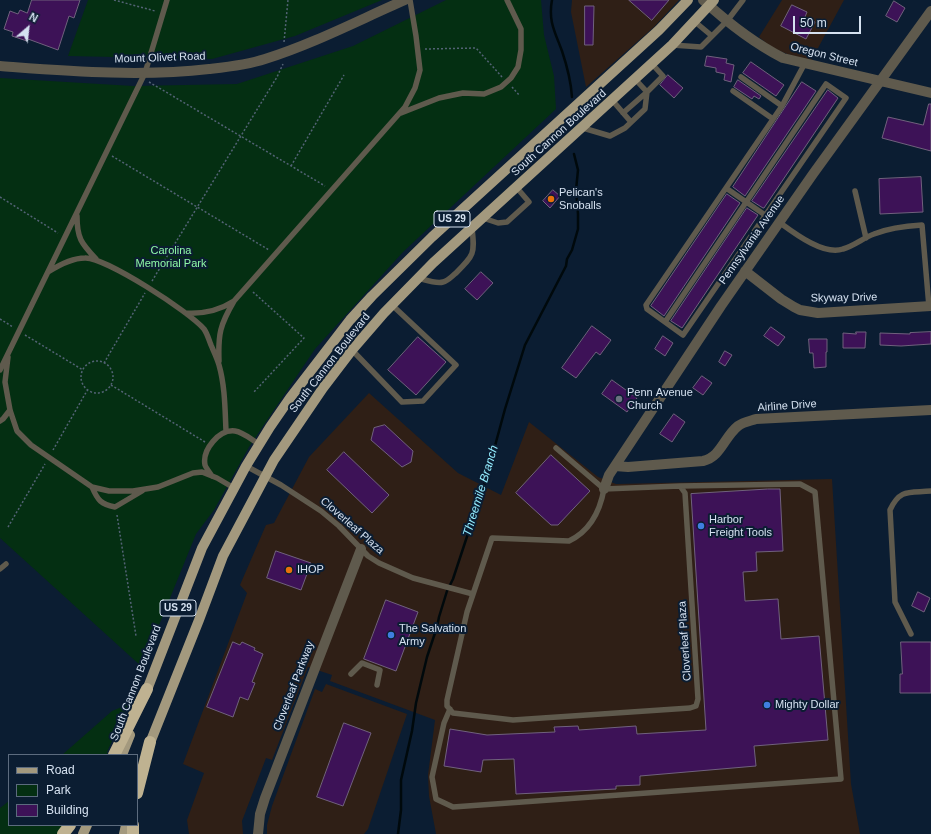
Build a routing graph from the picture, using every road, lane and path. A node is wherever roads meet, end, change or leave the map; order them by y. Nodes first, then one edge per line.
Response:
1 (114, 0) edge
2 (167, 0) edge
3 (288, 0) edge
4 (405, 0) edge
5 (410, 0) edge
6 (507, 0) edge
7 (688, 0) edge
8 (744, 0) edge
9 (709, 2) edge
10 (931, 12) edge
11 (163, 14) junction
12 (694, 21) junction
13 (727, 21) junction
14 (712, 36) junction
15 (672, 45) junction
16 (418, 50) junction
17 (284, 52) junction
18 (805, 63) junction
19 (652, 64) junction
20 (0, 66) edge
21 (344, 75) dead end
22 (144, 76) junction
23 (741, 77) dead end
24 (635, 80) junction
25 (881, 81) junction
26 (507, 82) junction
27 (733, 91) dead end
28 (646, 92) junction
29 (931, 93) edge
30 (520, 96) dead end
31 (612, 100) junction
32 (782, 106) junction
33 (623, 112) junction
34 (399, 114) junction
35 (773, 119) junction
36 (632, 122) junction
37 (583, 128) junction
38 (241, 137) junction
39 (106, 153) junction
40 (291, 166) junction
41 (516, 188) junction
42 (726, 188) junction
43 (332, 190) junction
44 (855, 191) dead end
45 (0, 197) edge
46 (746, 202) junction
47 (198, 208) junction
48 (77, 214) junction
49 (765, 215) junction
50 (483, 218) junction
51 (779, 222) junction
52 (472, 228) junction
53 (65, 237) junction
54 (866, 238) junction
55 (276, 254) junction
56 (96, 259) junction
57 (48, 272) junction
58 (745, 272) junction
59 (418, 278) junction
60 (247, 286) junction
61 (148, 288) junction
62 (234, 301) junction
63 (392, 305) junction
64 (930, 306) edge
65 (186, 313) junction
66 (0, 319) edge
67 (665, 322) junction
68 (19, 331) junction
69 (352, 350) junction
70 (9, 352) junction
71 (104, 363) junction
72 (219, 365) junction
73 (0, 370) edge
74 (83, 370) junction
75 (111, 385) junction
76 (0, 387) edge
77 (6, 390) junction
78 (254, 392) dead end
79 (10, 410) junction
80 (931, 410) edge
81 (0, 421) edge
82 (226, 431) junction
83 (260, 444) junction
84 (211, 446) junction
85 (556, 448) dead end
86 (246, 466) junction
87 (615, 466) junction
88 (212, 476) junction
89 (265, 476) junction
90 (680, 486) junction
91 (92, 488) junction
92 (234, 488) junction
93 (145, 489) junction
94 (604, 489) junction
95 (931, 491) edge
96 (115, 507) junction
97 (361, 549) junction
98 (6, 564) dead end
99 (0, 569) edge
100 (473, 594) junction
101 (911, 634) dead end
102 (136, 636) dead end
103 (351, 674) dead end
104 (377, 685) dead end
105 (147, 689) junction
106 (450, 709) junction
107 (150, 742) junction
108 (114, 754) edge
109 (122, 754) edge
110 (138, 773) edge
111 (138, 789) edge
112 (69, 826) edge
113 (63, 834) edge
114 (258, 834) edge

1 - 11 path
2 - 11 lane
3 - 17 path
4 - 17 street, Mount Olivet Road
5 - 16 lane
6 - 26 lane
7 - 83 main road, South Cannon Boulevard / US 29
8 - 13 lane
9 - 12 main road, South Cannon Boulevard / US 29
9 - 13 street, Oregon Street
10 - 25 street, Pennsylvania Avenue
11 - 22 lane
12 - 14 lane
12 - 15 main road, South Cannon Boulevard / US 29
13 - 14 lane
13 - 18 street, Oregon Street
14 - 15 lane
15 - 19 main road, South Cannon Boulevard / US 29
16 - 26 path
16 - 34 lane
17 - 22 street, Mount Olivet Road
17 - 38 path
18 - 25 street, Oregon Street
18 - 32 lane
19 - 24 main road, South Cannon Boulevard / US 29
19 - 28 lane
20 - 22 street, Mount Olivet Road
21 - 40 path
22 - 38 path
22 - 39 lane
23 - 32 lane
24 - 28 lane
24 - 31 main road, South Cannon Boulevard / US 29
25 - 29 street, Oregon Street
25 - 51 street, Pennsylvania Avenue
26 - 30 path
26 - 34 lane
27 - 35 lane
28 - 33 lane
28 - 36 lane
31 - 33 lane
31 - 37 main road, South Cannon Boulevard / US 29
32 - 35 lane
33 - 36 lane
34 - 43 lane
35 - 42 lane
36 - 37 lane
37 - 41 main road, South Cannon Boulevard / US 29
38 - 40 path
38 - 47 path
39 - 47 path
39 - 48 lane
40 - 43 path
41 - 50 main road, South Cannon Boulevard / US 29
41 - 50 lane
42 - 46 lane
42 - 67 lane
43 - 55 lane
44 - 54 lane
45 - 53 path
46 - 49 lane
46 - 49 lane
46 - 67 lane
47 - 55 path
47 - 61 path
48 - 53 lane
48 - 56 lane
49 - 67 lane
50 - 52 main road, South Cannon Boulevard / US 29
51 - 54 lane
51 - 58 street, Pennsylvania Avenue
52 - 59 main road, South Cannon Boulevard / US 29
52 - 59 lane
53 - 57 lane
54 - 64 lane
55 - 60 lane
56 - 57 lane
56 - 61 lane
57 - 68 lane
58 - 64 street, Skyway Drive
58 - 87 street, Pennsylvania Avenue
59 - 63 main road, South Cannon Boulevard / US 29
60 - 62 lane
60 - 78 path
61 - 65 lane
61 - 71 path
62 - 65 lane
62 - 72 lane
63 - 69 main road, South Cannon Boulevard / US 29
63 - 69 lane
65 - 72 lane
66 - 68 path
68 - 70 lane
68 - 74 path
69 - 89 main road, South Cannon Boulevard / US 29
70 - 73 lane
70 - 77 lane
71 - 74 path
71 - 75 path
72 - 82 lane
74 - 75 path
75 - 84 path
76 - 77 lane
77 - 79 lane
79 - 81 lane
79 - 91 lane
80 - 87 street, Airline Drive
82 - 83 lane
82 - 84 lane
83 - 86 main road, South Cannon Boulevard / US 29
84 - 88 lane
85 - 94 lane
86 - 89 lane, Cloverleaf Plaza
86 - 92 main road, South Cannon Boulevard / US 29
87 - 94 street, Pennsylvania Avenue
88 - 92 lane
88 - 93 lane
89 - 97 lane, Cloverleaf Plaza
89 - 107 main road, South Cannon Boulevard / US 29
90 - 94 lane
90 - 106 lane, Cloverleaf Plaza
90 - 106 lane
91 - 93 lane
91 - 96 lane
92 - 105 main road, South Cannon Boulevard / US 29
93 - 96 lane
94 - 100 lane
95 - 101 lane
96 - 102 path
97 - 100 lane, Cloverleaf Plaza
97 - 114 street, Cloverleaf Parkway
98 - 99 lane
100 - 106 lane
103 - 104 lane
105 - 108 highway
105 - 109 main road, South Cannon Boulevard / US 29
107 - 110 main road, South Cannon Boulevard / US 29
107 - 111 highway
112 - 113 highway

